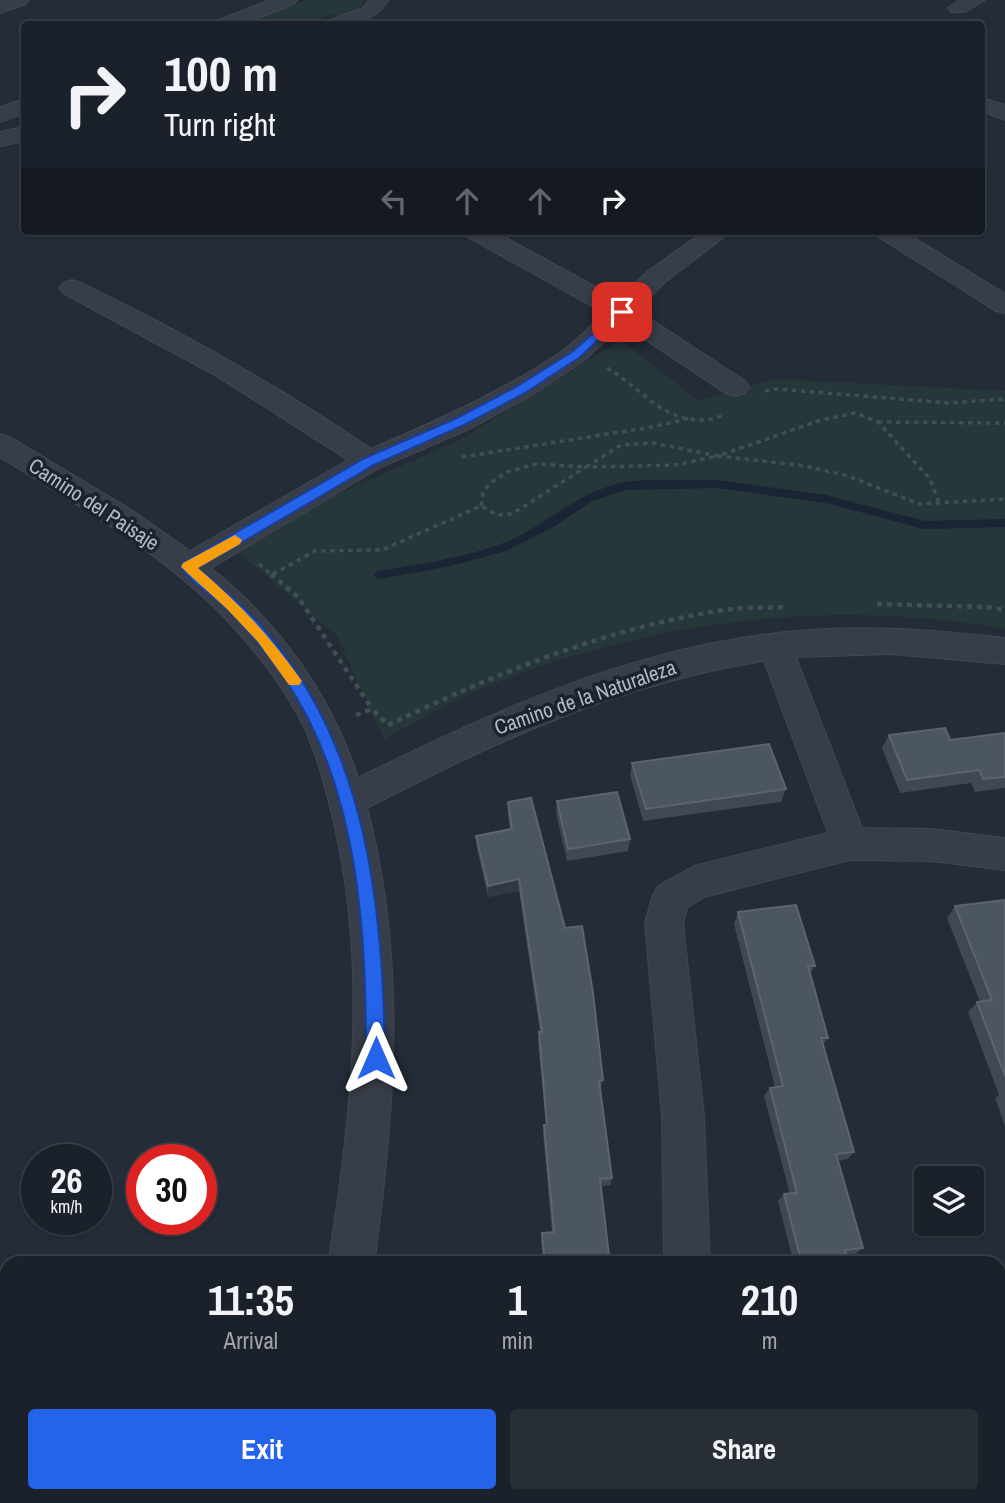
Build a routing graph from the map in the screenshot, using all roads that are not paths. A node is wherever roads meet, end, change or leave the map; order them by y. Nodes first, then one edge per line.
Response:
1 (19, 0) edge
2 (287, 0) edge
3 (374, 6) edge
4 (0, 7) edge
5 (389, 20) dead end
6 (234, 21) edge
7 (344, 21) edge
8 (985, 104) edge
9 (21, 106) edge
10 (1005, 113) edge
11 (0, 116) edge
12 (21, 135) edge
13 (0, 139) edge
14 (483, 235) edge
15 (714, 235) edge
16 (892, 235) edge
17 (72, 288) dead end
18 (1005, 305) edge
19 (622, 312) junction
20 (748, 389) road end
21 (0, 444) edge
22 (369, 461) junction
23 (188, 567) junction
24 (775, 646) junction
25 (1005, 651) edge
26 (348, 800) junction
27 (850, 844) junction
28 (1005, 854) edge
29 (352, 1256) edge
30 (687, 1256) edge

1 - 4 street
2 - 6 street
3 - 5 street
3 - 7 street
8 - 10 street
9 - 11 street
12 - 13 street
14 - 19 street
15 - 19 street
16 - 18 street
17 - 22 street
19 - 20 street
19 - 22 street
21 - 23 street, Camino del Paisaje
22 - 23 street
23 - 26 street, Camino del Paisaje
24 - 25 street, Camino de la Naturaleza
24 - 26 street, Camino de la Naturaleza
24 - 27 street
26 - 29 street, Camino del Paisaje
27 - 28 street
27 - 30 street

